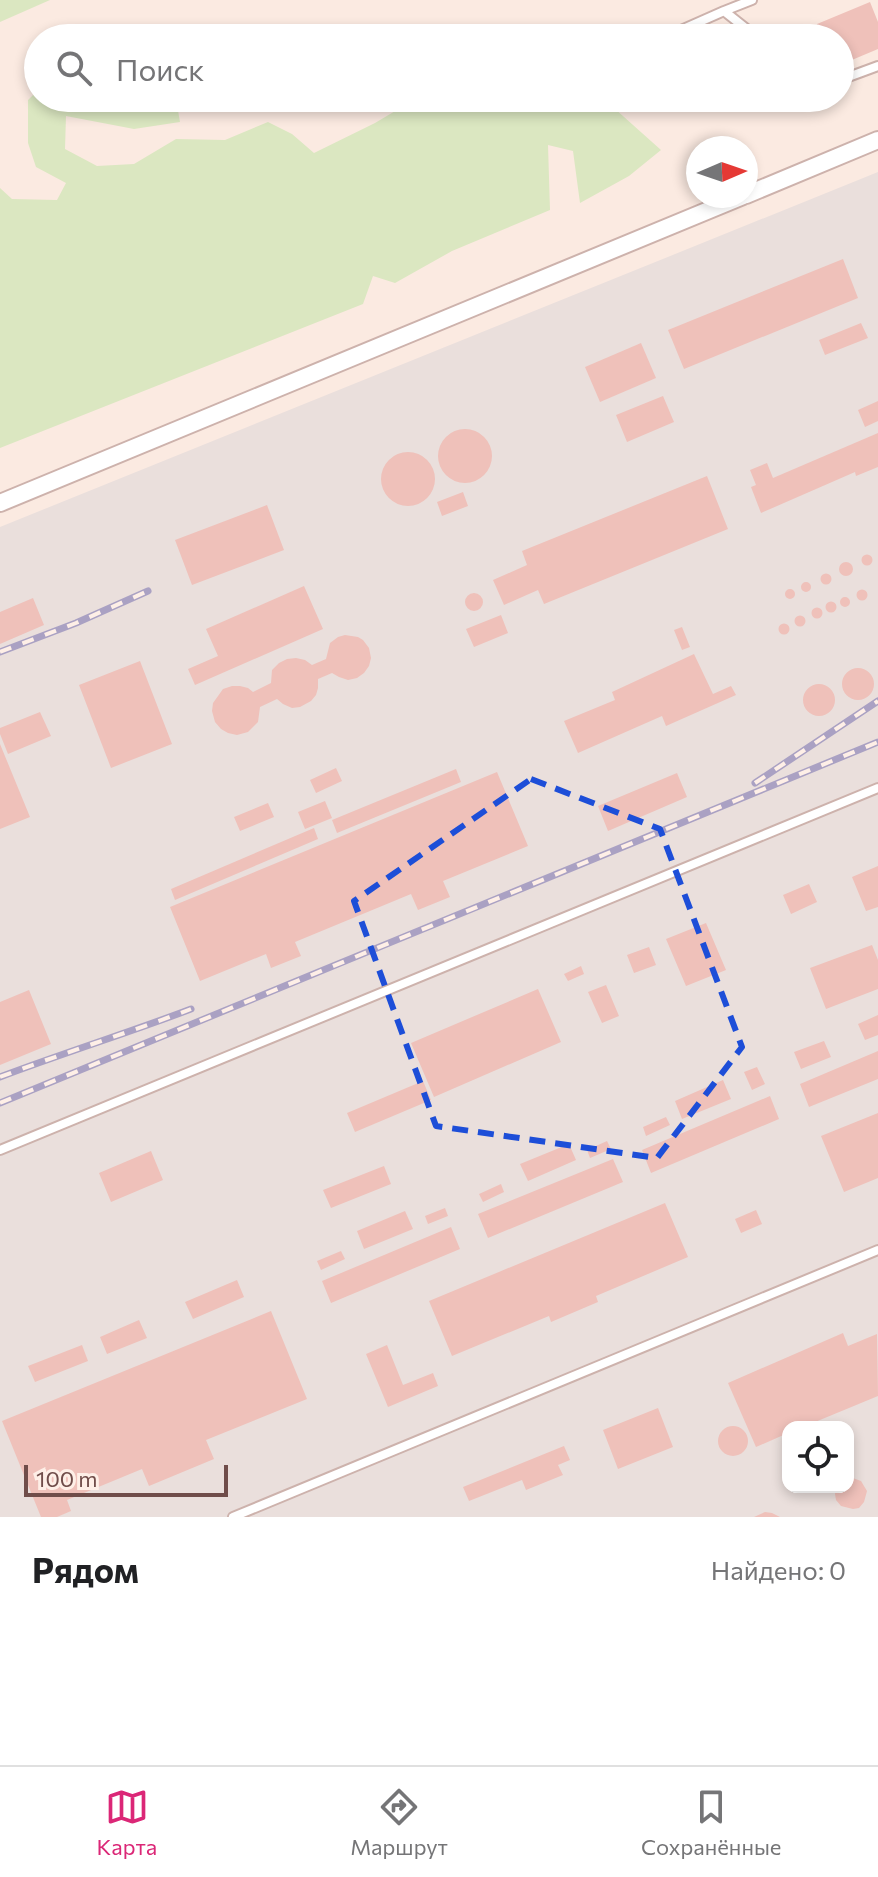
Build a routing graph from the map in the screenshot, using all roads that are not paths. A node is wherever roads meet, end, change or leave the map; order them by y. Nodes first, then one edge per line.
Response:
1 (752, 0) edge
2 (735, 3) edge
3 (724, 11) junction
4 (695, 24) edge
5 (740, 24) edge
6 (878, 66) edge
7 (854, 75) edge
8 (878, 140) edge
9 (758, 190) edge
10 (714, 208) edge
11 (0, 503) edge
12 (878, 788) edge
13 (0, 1150) edge
14 (878, 1250) edge
15 (233, 1517) edge

1 - 2 lane
2 - 3 lane
3 - 4 lane
3 - 5 lane
6 - 7 lane
8 - 9 street
10 - 11 street
12 - 13 lane
14 - 15 lane

